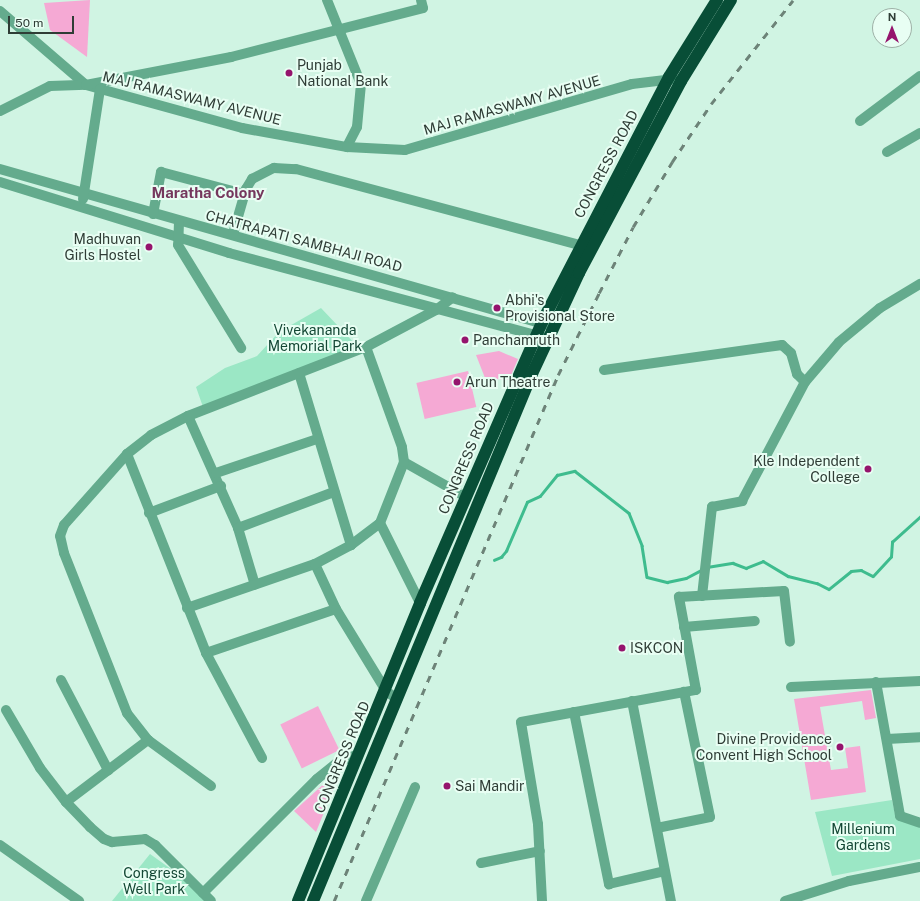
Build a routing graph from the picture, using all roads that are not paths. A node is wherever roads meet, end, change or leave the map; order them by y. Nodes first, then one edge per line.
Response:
1 (327, 0) edge
2 (421, 0) edge
3 (717, 0) edge
4 (732, 0) edge
5 (0, 11) edge
6 (338, 30) junction
7 (920, 76) edge
8 (669, 77) junction
9 (681, 81) junction
10 (86, 86) junction
11 (100, 89) junction
12 (2, 107) edge
13 (860, 121) dead end
14 (920, 133) edge
15 (347, 147) junction
16 (887, 152) dead end
17 (0, 168) edge
18 (0, 182) edge
19 (84, 194) junction
20 (244, 194) junction
21 (81, 209) junction
22 (153, 214) junction
23 (179, 222) junction
24 (232, 234) junction
25 (177, 237) junction
26 (580, 245) junction
27 (920, 284) edge
28 (453, 297) junction
29 (436, 310) junction
30 (542, 322) junction
31 (554, 327) junction
32 (536, 335) junction
33 (548, 339) junction
34 (366, 347) junction
35 (241, 348) dead end
36 (604, 370) dead end
37 (299, 373) junction
38 (805, 382) junction
39 (188, 416) junction
40 (317, 439) junction
41 (126, 454) junction
42 (404, 462) junction
43 (216, 473) junction
44 (221, 486) junction
45 (334, 492) junction
46 (466, 498) junction
47 (149, 513) junction
48 (380, 523) junction
49 (238, 528) junction
50 (351, 545) junction
51 (315, 564) junction
52 (255, 585) junction
53 (702, 596) junction
54 (420, 603) junction
55 (188, 608) junction
56 (336, 609) junction
57 (755, 621) dead end
58 (684, 627) junction
59 (790, 642) dead end
60 (206, 653) junction
61 (61, 680) dead end
62 (920, 680) edge
63 (876, 682) junction
64 (791, 687) dead end
65 (386, 691) junction
66 (684, 692) junction
67 (397, 699) junction
68 (632, 701) junction
69 (6, 710) dead end
70 (574, 712) junction
71 (920, 737) edge
72 (887, 739) junction
73 (148, 740) junction
74 (359, 754) junction
75 (262, 758) dead end
76 (108, 770) junction
77 (211, 786) dead end
78 (415, 787) dead end
79 (66, 802) junction
80 (920, 823) edge
81 (657, 828) junction
82 (0, 844) edge
83 (540, 851) junction
84 (481, 863) dead end
85 (920, 867) edge
86 (665, 871) junction
87 (203, 893) junction
88 (790, 900) edge
89 (79, 901) edge
90 (211, 901) edge
91 (298, 901) edge
92 (313, 901) edge
93 (366, 901) edge
94 (542, 901) edge
95 (671, 901) edge

1 - 6 street
2 - 6 street
3 - 8 highway, CONGRESS ROAD
4 - 9 highway, CONGRESS ROAD
5 - 10 street, MAJ RAMASWAMY AVENUE
6 - 10 street
6 - 15 street
7 - 13 street
8 - 9 street, MAJ RAMASWAMY AVENUE
8 - 15 street, MAJ RAMASWAMY AVENUE
8 - 26 highway, CONGRESS ROAD
9 - 31 highway, CONGRESS ROAD
10 - 11 street, MAJ RAMASWAMY AVENUE
10 - 12 street
11 - 15 street, MAJ RAMASWAMY AVENUE
11 - 19 street
14 - 16 street
17 - 19 street, CHATRAPATI SAMBHAJI ROAD
18 - 21 street
19 - 21 street
19 - 22 street, CHATRAPATI SAMBHAJI ROAD
20 - 22 street
20 - 24 street
20 - 26 street
21 - 25 street
22 - 23 street, CHATRAPATI SAMBHAJI ROAD
23 - 24 street, CHATRAPATI SAMBHAJI ROAD
23 - 25 street
24 - 28 street, CHATRAPATI SAMBHAJI ROAD
25 - 29 street
25 - 35 street
26 - 30 highway, CONGRESS ROAD
27 - 38 street
28 - 29 street
28 - 30 street, CHATRAPATI SAMBHAJI ROAD
29 - 32 street
29 - 34 street
30 - 31 street, CHATRAPATI SAMBHAJI ROAD
30 - 32 highway, CONGRESS ROAD
31 - 33 highway, CONGRESS ROAD
32 - 33 street
32 - 46 highway, CONGRESS ROAD
33 - 67 highway, CONGRESS ROAD
34 - 37 street
34 - 42 street
36 - 38 street
37 - 39 street
37 - 40 street
38 - 53 street
39 - 41 street
39 - 43 street
40 - 43 street
40 - 45 street
41 - 47 street
41 - 73 street
42 - 46 street
42 - 48 street
43 - 44 street
44 - 47 street
44 - 49 street
45 - 49 street
45 - 50 street
46 - 54 highway, CONGRESS ROAD
47 - 55 street
48 - 50 street
48 - 54 street
49 - 52 street
50 - 51 street
51 - 52 street
51 - 56 street
52 - 55 street
53 - 58 street
53 - 59 street
54 - 65 highway, CONGRESS ROAD
55 - 60 street
56 - 60 street
56 - 65 street
57 - 58 street
58 - 66 street
60 - 75 street
61 - 76 street
62 - 63 street
63 - 64 street
63 - 72 street
65 - 67 street
65 - 74 highway, CONGRESS ROAD
66 - 68 street
66 - 81 street
67 - 92 highway, CONGRESS ROAD
68 - 70 street
68 - 81 street
69 - 79 street
70 - 83 street
70 - 86 street
71 - 72 street
72 - 80 street
73 - 76 street
73 - 77 street
74 - 87 street
74 - 91 highway, CONGRESS ROAD
76 - 79 street
78 - 93 street
79 - 87 street
81 - 86 street
82 - 89 street
83 - 84 street
83 - 94 street
85 - 88 street
86 - 95 street
87 - 90 street

